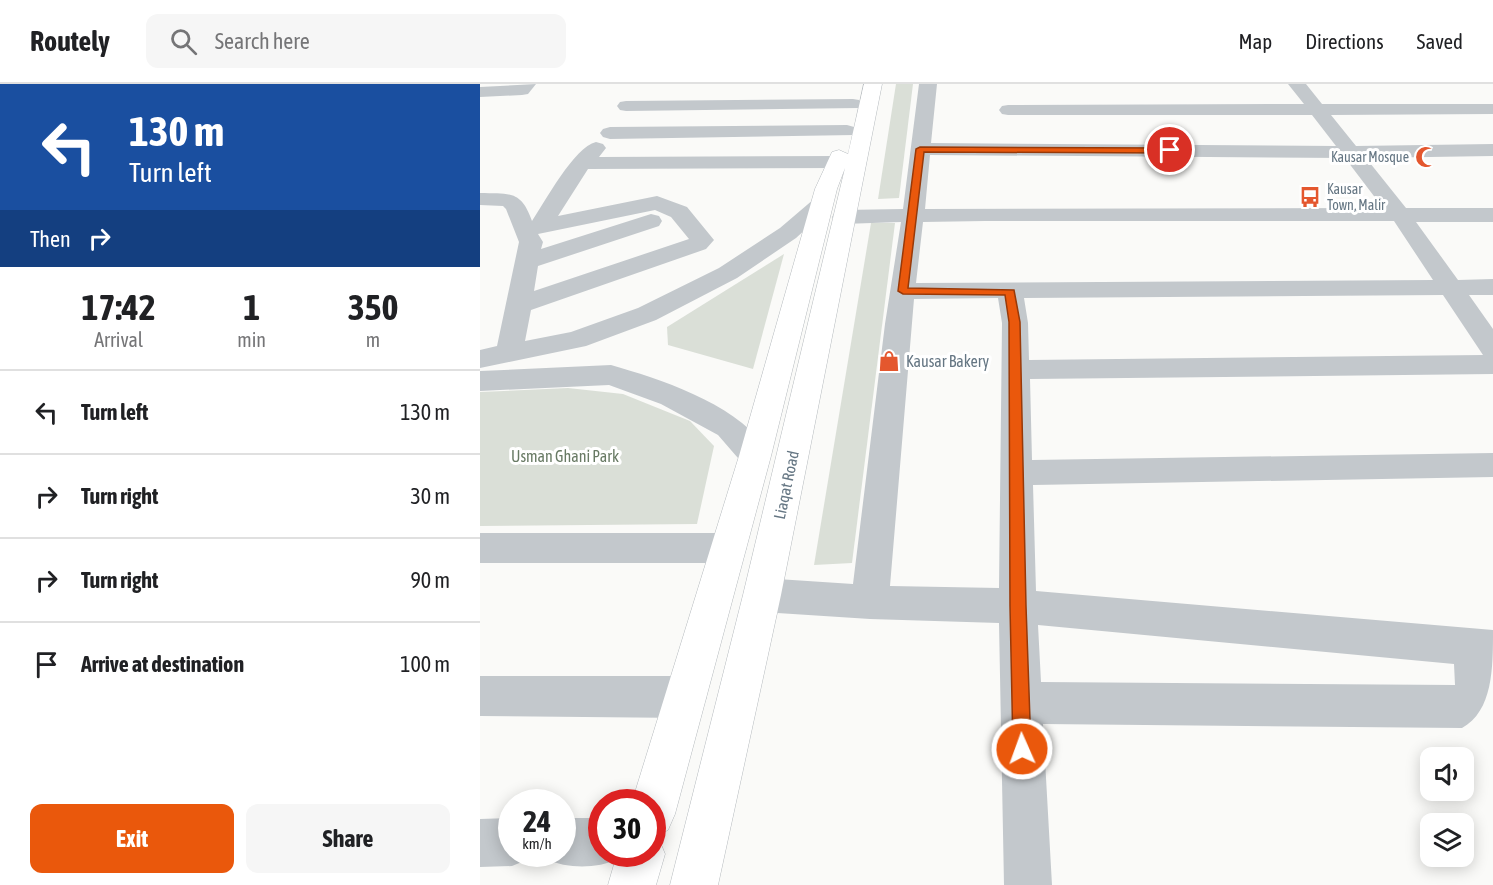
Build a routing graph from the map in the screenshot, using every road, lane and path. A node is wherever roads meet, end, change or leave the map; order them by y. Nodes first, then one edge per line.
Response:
1 (527, 84) edge
2 (644, 84) edge
3 (928, 84) edge
4 (1297, 84) edge
5 (480, 92) edge
6 (857, 101) edge
7 (626, 106) junction
8 (1493, 109) edge
9 (1317, 110) junction
10 (610, 133) junction
11 (920, 149) junction
12 (1493, 150) edge
13 (1350, 152) junction
14 (1013, 155) junction
15 (838, 162) junction
16 (582, 164) junction
17 (480, 199) edge
18 (832, 210) junction
19 (679, 212) junction
20 (1493, 215) edge
21 (913, 216) junction
22 (1401, 216) junction
23 (532, 228) junction
24 (527, 261) junction
25 (1493, 287) edge
26 (1450, 288) junction
27 (903, 291) junction
28 (1010, 292) junction
29 (519, 305) junction
30 (1493, 349) edge
31 (509, 353) junction
32 (480, 359) edge
33 (1493, 364) edge
34 (1015, 370) junction
35 (480, 381) edge
36 (755, 456) junction
37 (1493, 465) edge
38 (1017, 473) junction
39 (480, 548) edge
40 (729, 548) junction
41 (762, 595) junction
42 (870, 602) junction
43 (1018, 606) junction
44 (1482, 648) edge
45 (480, 696) edge
46 (686, 697) junction
47 (1020, 703) junction
48 (659, 789) edge
49 (498, 842) edge
50 (480, 843) edge
51 (637, 867) edge
52 (632, 885) edge
53 (694, 885) edge
54 (1028, 885) edge

1 - 5 street
2 - 7 street
3 - 11 street
4 - 9 street
6 - 7 street
6 - 10 street
6 - 15 main road
6 - 18 main road, Liaqat Road
7 - 10 street
8 - 9 street
9 - 13 street
9 - 14 street
10 - 16 street
11 - 14 street
11 - 21 street
12 - 13 street
13 - 14 street
13 - 22 street
15 - 16 street
15 - 18 main road
16 - 23 street
17 - 23 street
18 - 21 street
18 - 31 street
18 - 36 main road
18 - 41 main road, Liaqat Road
19 - 23 street
19 - 24 street
19 - 29 street
20 - 22 street
21 - 22 street
21 - 27 street
22 - 26 street
23 - 24 street
24 - 29 street
25 - 26 street
26 - 28 street
26 - 30 street
27 - 28 street
27 - 42 street
28 - 34 street
29 - 31 street
31 - 32 street
33 - 34 street
34 - 38 street
35 - 36 street
36 - 40 main road
37 - 38 street
38 - 43 street
39 - 40 street
40 - 46 main road
41 - 42 street
41 - 53 main road, Liaqat Road
42 - 43 street
43 - 44 street
43 - 47 street
44 - 47 street
45 - 46 street
46 - 48 main road
47 - 54 street
49 - 50 street
51 - 52 main road

